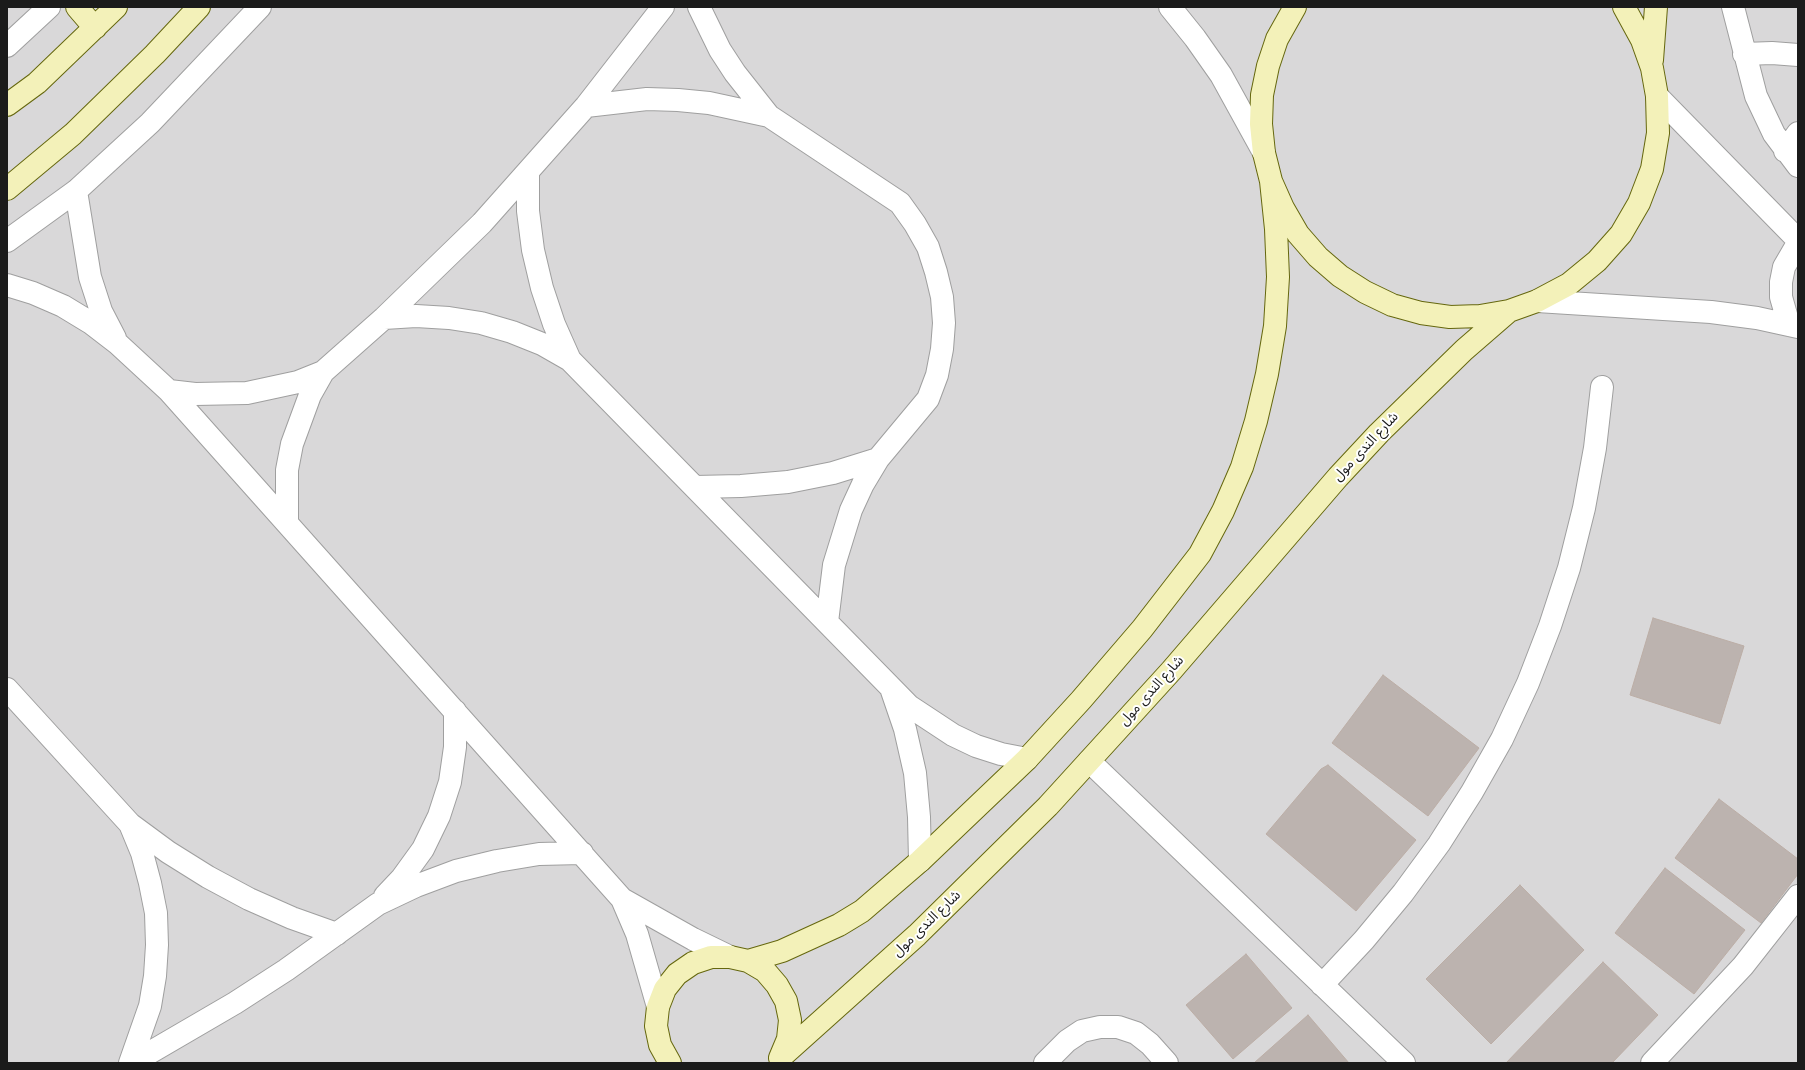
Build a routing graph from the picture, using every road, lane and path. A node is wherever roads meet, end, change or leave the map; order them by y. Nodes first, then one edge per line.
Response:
1 (50, 7) edge
2 (77, 7) edge
3 (116, 7) edge
4 (199, 7) edge
5 (260, 7) edge
6 (663, 7) edge
7 (699, 7) edge
8 (1170, 7) edge
9 (1295, 7) edge
10 (1624, 7) edge
11 (1656, 7) edge
12 (1733, 7) edge
13 (95, 28) junction
14 (7, 46) edge
15 (1744, 54) junction
16 (1798, 55) edge
17 (1652, 68) junction
18 (1657, 96) junction
19 (7, 105) edge
20 (586, 106) junction
21 (769, 116) junction
22 (1798, 133) edge
23 (1264, 153) junction
24 (1792, 159) edge
25 (528, 173) junction
26 (1271, 181) junction
27 (7, 189) edge
28 (76, 191) junction
29 (7, 242) edge
30 (1798, 242) edge
31 (7, 285) edge
32 (1537, 301) junction
33 (1509, 311) junction
34 (384, 318) junction
35 (1794, 326) edge
36 (117, 343) junction
37 (570, 360) junction
38 (323, 372) junction
39 (1602, 387) dead end
40 (169, 391) junction
41 (878, 459) junction
42 (695, 487) junction
43 (287, 522) junction
44 (827, 622) junction
45 (891, 688) junction
46 (7, 689) edge
47 (454, 711) junction
48 (1027, 759) junction
49 (1089, 761) junction
50 (130, 824) junction
51 (582, 853) junction
52 (920, 861) junction
53 (1798, 896) edge
54 (622, 899) junction
55 (378, 904) junction
56 (337, 934) junction
57 (739, 959) junction
58 (1322, 985) junction
59 (658, 1007) junction
60 (665, 1054) edge
61 (778, 1060) edge
62 (131, 1063) edge
63 (649, 1063) edge
64 (1045, 1063) edge
65 (1167, 1063) edge
66 (1404, 1063) edge
67 (1652, 1063) edge

1 - 14 street
2 - 13 street
3 - 13 street
4 - 27 street
5 - 28 street
6 - 20 street
7 - 21 street
8 - 23 street
9 - 23 street
10 - 17 street
11 - 17 street
12 - 15 street
13 - 19 street
15 - 16 street
15 - 24 street
17 - 18 street
18 - 30 street
18 - 32 street
20 - 21 street
20 - 25 street
21 - 41 street
22 - 24 street
23 - 26 street
25 - 34 street
25 - 37 street
26 - 33 street
26 - 48 street
28 - 29 street
28 - 36 street
30 - 35 street
31 - 36 street
32 - 33 street
32 - 35 street
33 - 49 street, شارع الندى مول
34 - 37 street
34 - 38 street
36 - 40 street
37 - 42 street
38 - 40 street
38 - 43 street
39 - 58 street
40 - 43 street
41 - 42 street
41 - 44 street
42 - 44 street
43 - 47 street
44 - 45 street
45 - 48 street
45 - 52 street
46 - 50 street
47 - 51 street
47 - 55 street
48 - 52 street
49 - 58 street
49 - 61 street, شارع الندى مول
50 - 56 street
50 - 62 street
51 - 54 street
51 - 55 street
52 - 57 street
53 - 67 street
54 - 57 street
54 - 59 street
55 - 56 street
56 - 62 street
57 - 59 street
57 - 61 street
58 - 66 street
59 - 60 street
60 - 63 street
64 - 65 street

